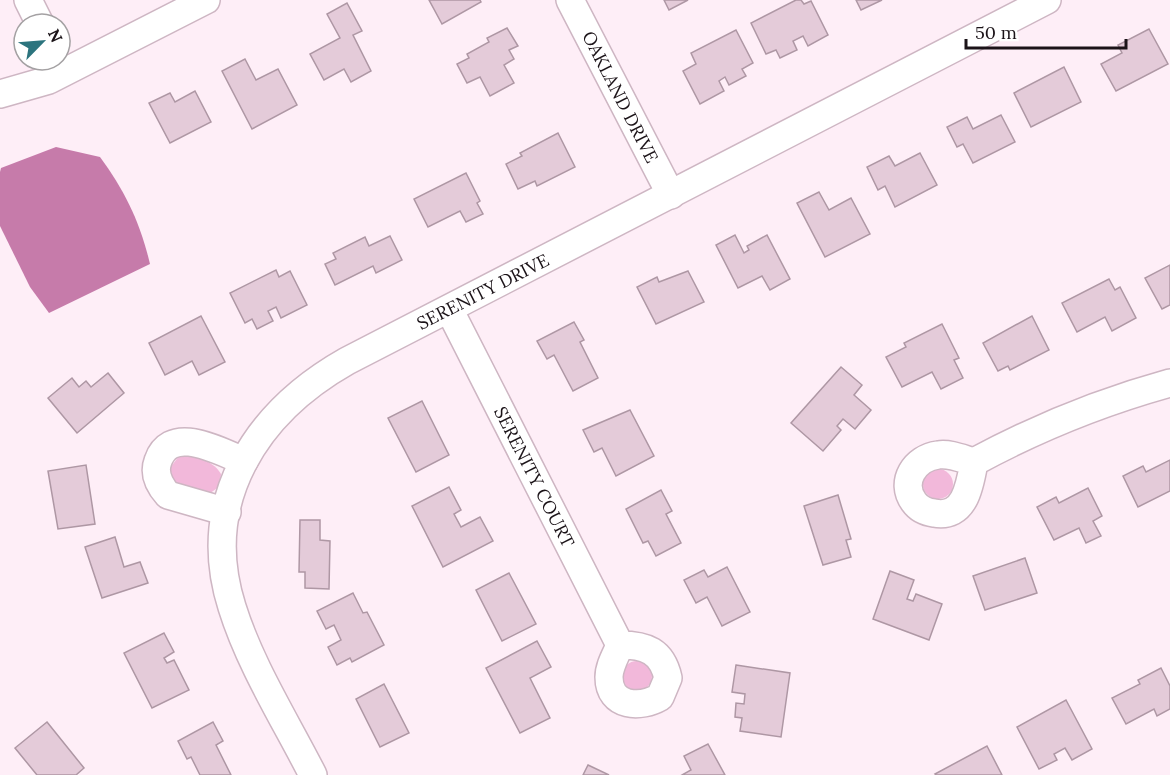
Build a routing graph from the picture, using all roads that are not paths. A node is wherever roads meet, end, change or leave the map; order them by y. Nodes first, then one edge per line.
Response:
1 (206, 0) edge
2 (570, 0) edge
3 (1047, 0) edge
4 (72, 61) edge
5 (53, 72) edge
6 (0, 94) edge
7 (671, 195) junction
8 (448, 309) junction
9 (1170, 383) edge
10 (244, 461) junction
11 (974, 462) dead end
12 (227, 512) junction
13 (620, 645) dead end
14 (313, 775) edge

1 - 4 street
2 - 7 street, OAKLAND DRIVE
3 - 7 street, SERENITY DRIVE
5 - 6 street
7 - 8 street, SERENITY DRIVE
8 - 10 street, SERENITY DRIVE
8 - 13 street, SERENITY COURT
9 - 11 street
10 - 12 street, SERENITY DRIVE
10 - 12 street
12 - 14 street, SERENITY DRIVE

